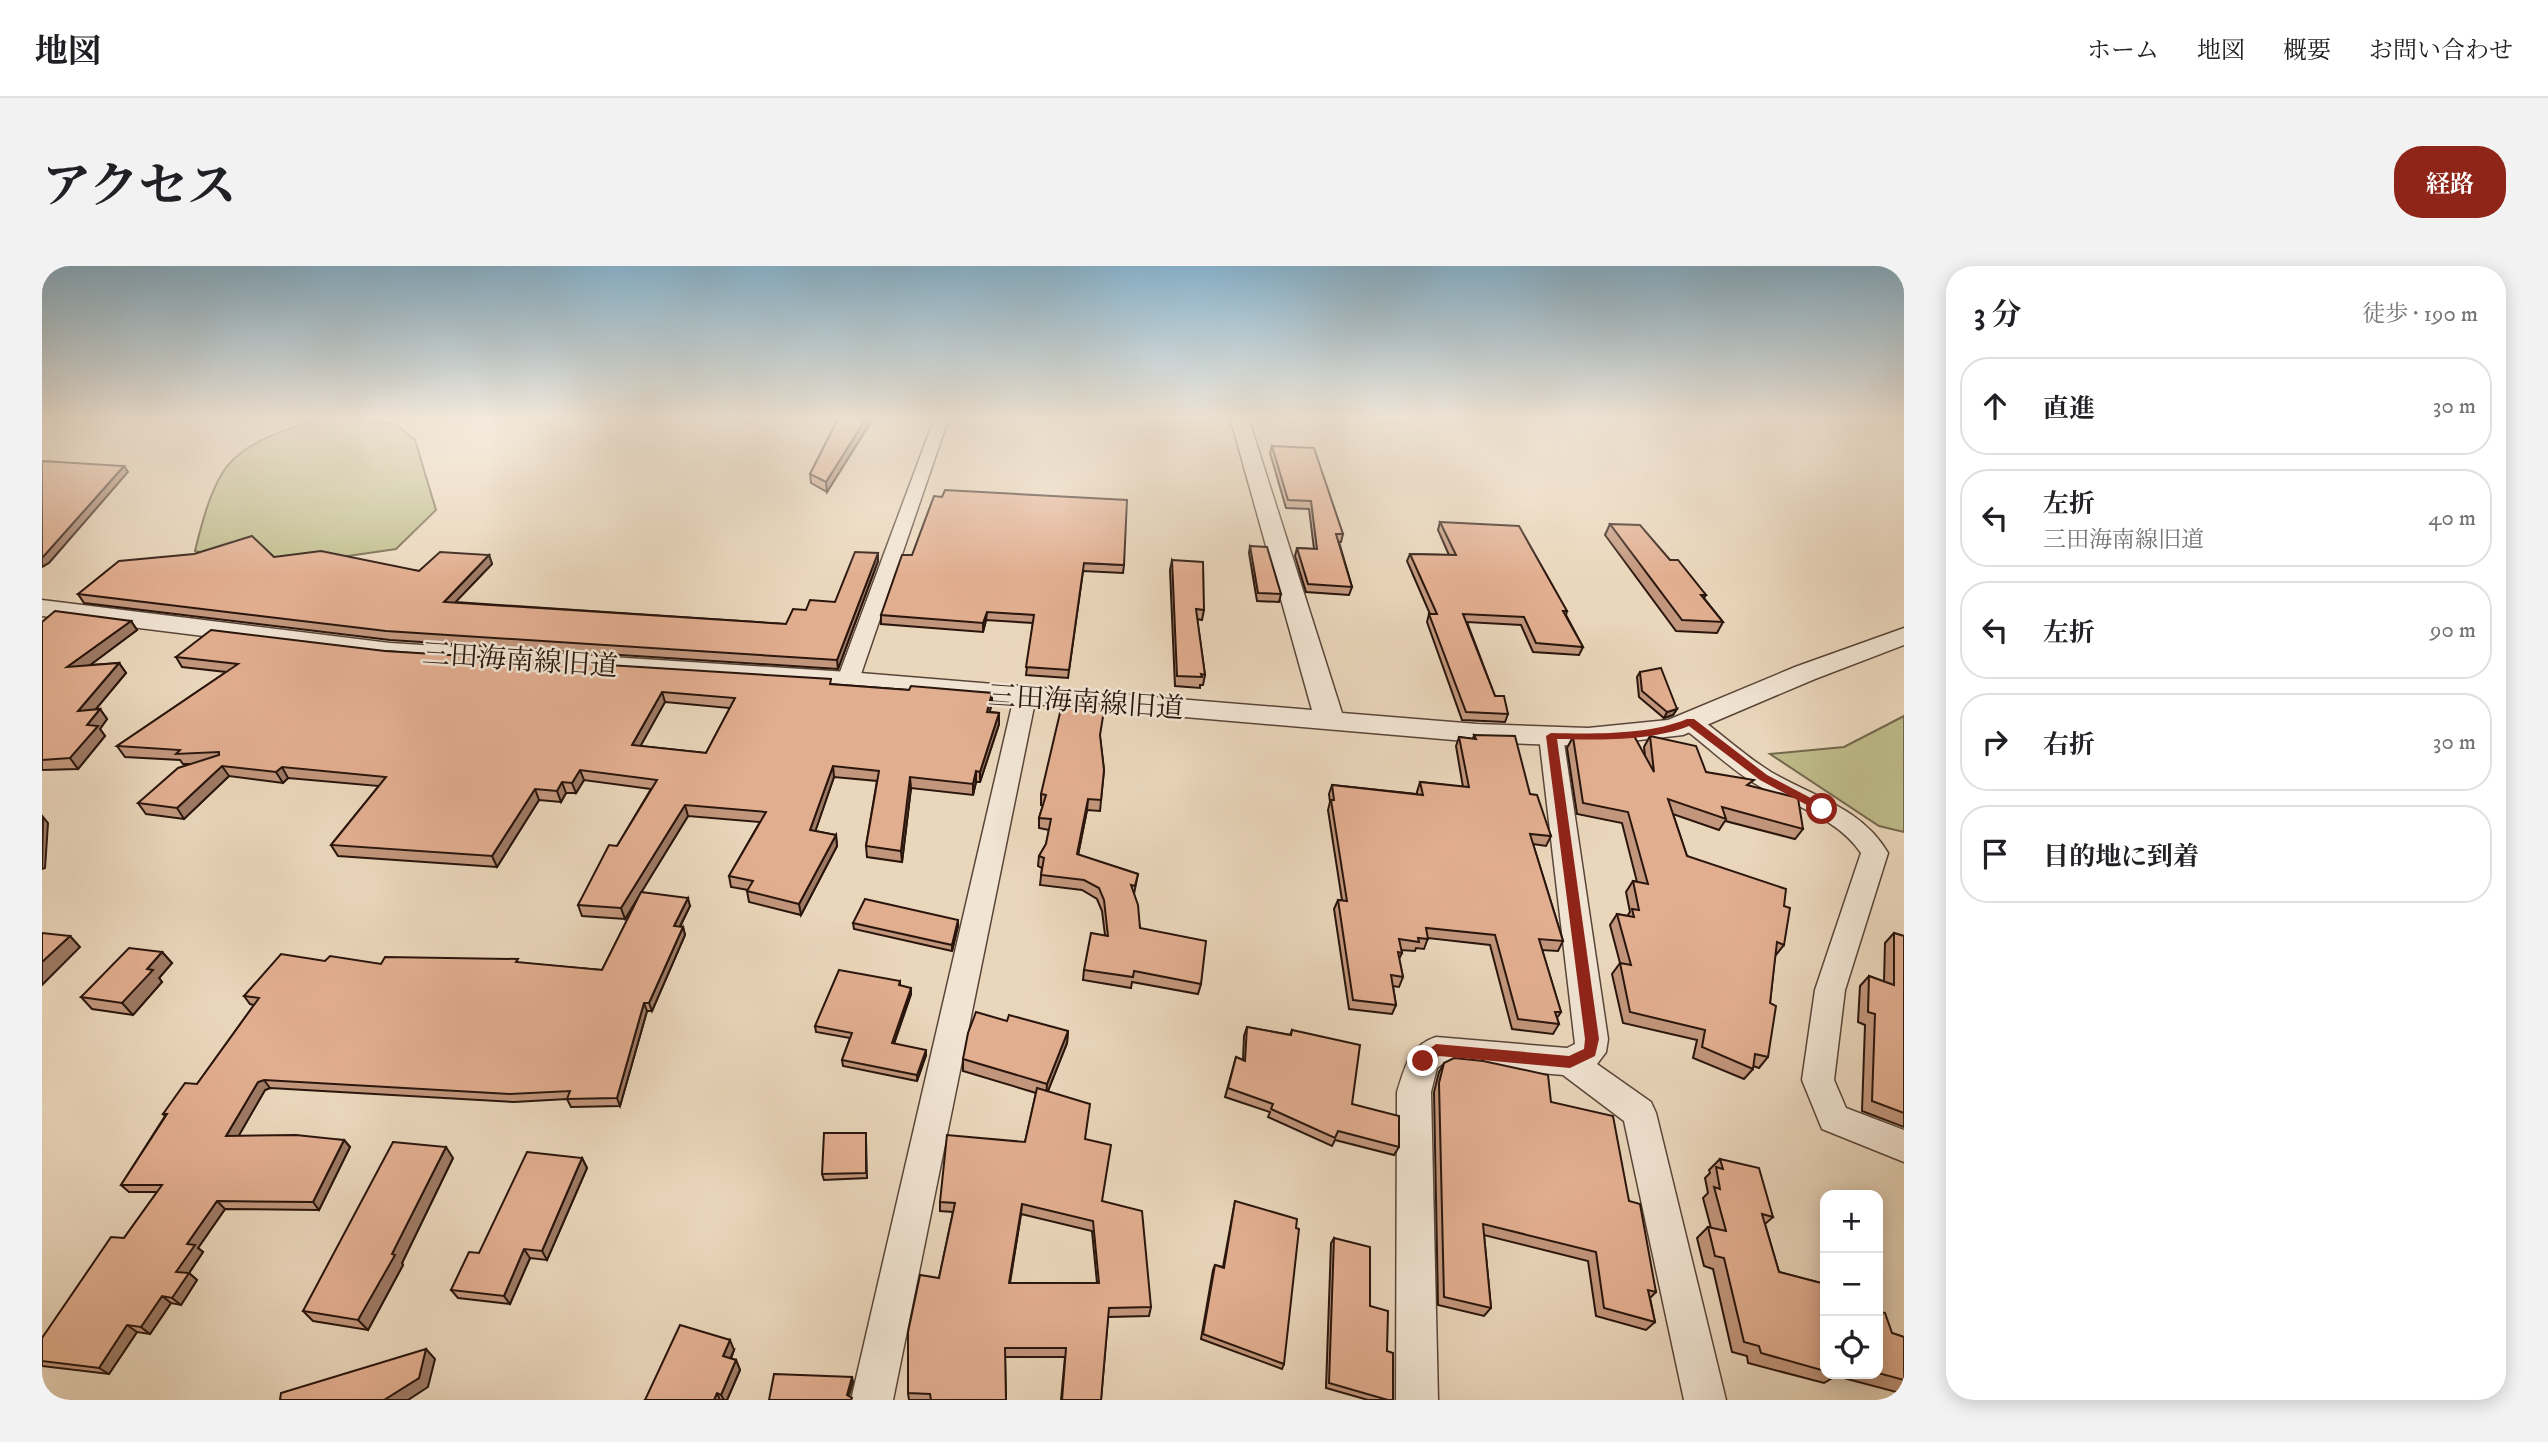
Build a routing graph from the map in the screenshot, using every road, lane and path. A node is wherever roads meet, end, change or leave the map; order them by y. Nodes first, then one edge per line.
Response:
1 (923, 470) edge
2 (1255, 470) edge
3 (42, 608) edge
4 (1904, 636) edge
5 (848, 680) junction
6 (1025, 697) junction
7 (1329, 719) junction
8 (1690, 722) junction
9 (1551, 736) junction
10 (1570, 1062) junction
11 (1904, 1146) edge
12 (872, 1400) edge
13 (1418, 1400) edge
14 (1705, 1400) edge

1 - 5 street
2 - 7 street
3 - 5 street, 三田海南線旧道
4 - 8 street, 三田海南線旧道
5 - 6 street, 三田海南線旧道
6 - 7 street, 三田海南線旧道
6 - 12 street
7 - 9 street, 三田海南線旧道
8 - 9 street, 三田海南線旧道
8 - 11 street
9 - 10 street
10 - 13 street
10 - 14 street

